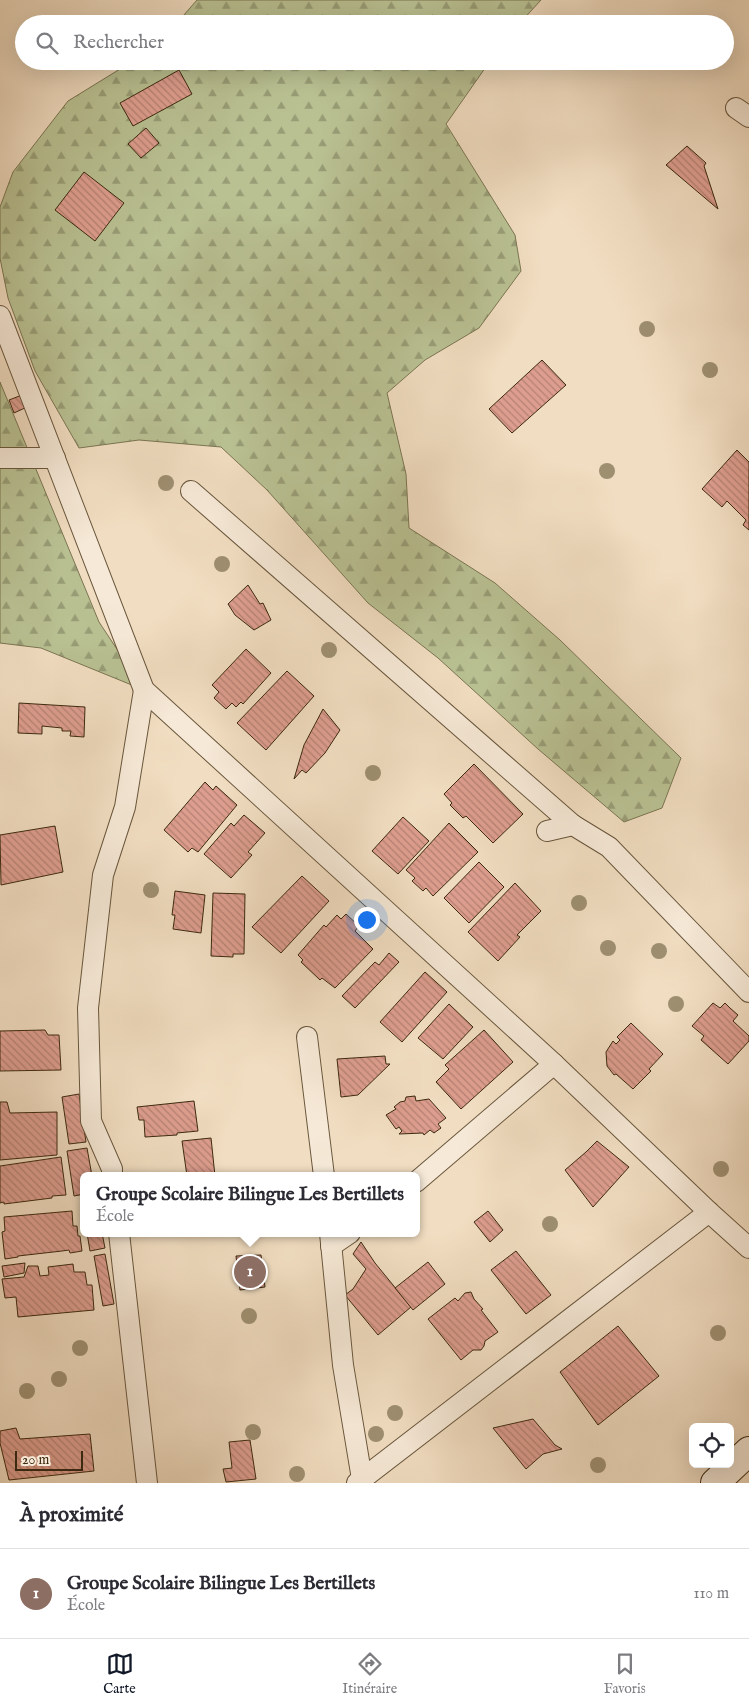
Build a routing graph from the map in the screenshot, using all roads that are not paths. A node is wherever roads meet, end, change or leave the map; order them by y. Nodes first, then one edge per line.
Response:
1 (0, 316) edge
2 (0, 458) edge
3 (55, 458) junction
4 (191, 490) dead end
5 (144, 690) junction
6 (573, 825) junction
7 (547, 831) dead end
8 (749, 992) edge
9 (307, 1037) dead end
10 (554, 1064) junction
11 (112, 1172) edge
12 (324, 1172) edge
13 (420, 1179) edge
14 (709, 1212) junction
15 (119, 1237) edge
16 (331, 1240) edge
17 (749, 1248) edge
18 (749, 1451) edge
19 (360, 1481) edge
20 (147, 1483) edge
21 (715, 1483) edge

1 - 3 street
2 - 3 street
3 - 5 street
4 - 6 street
5 - 10 street
5 - 11 street
6 - 7 street
6 - 8 street
9 - 12 street
10 - 13 street
10 - 14 street
14 - 17 street
14 - 19 street
15 - 20 street
16 - 19 street
18 - 21 main road

